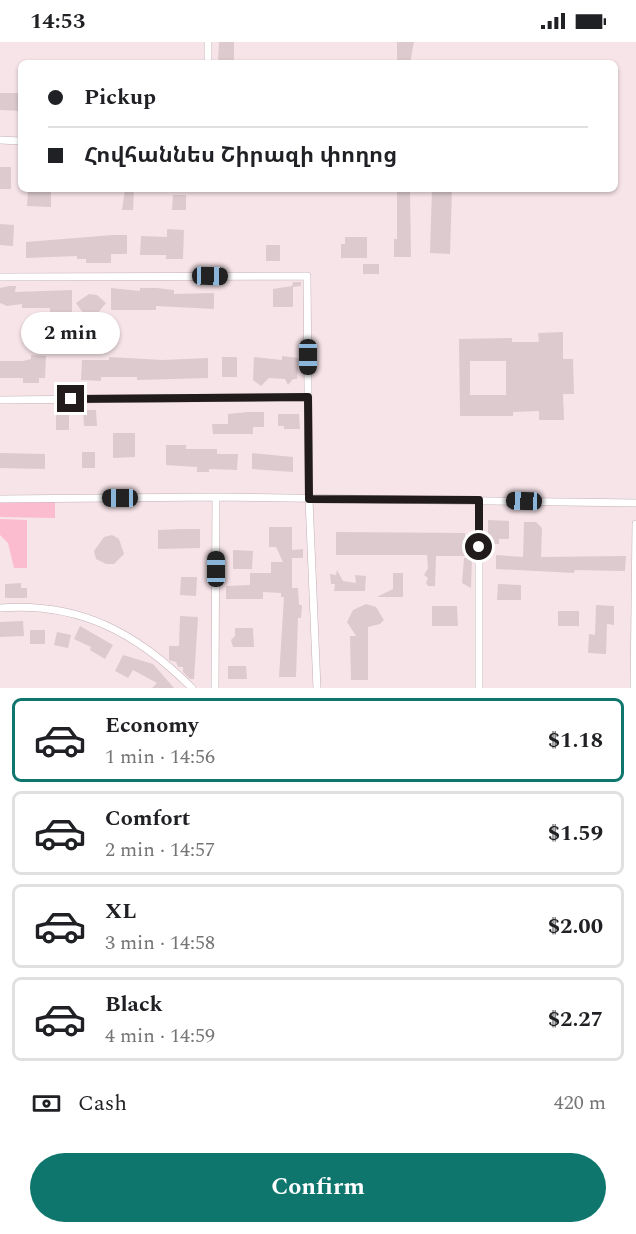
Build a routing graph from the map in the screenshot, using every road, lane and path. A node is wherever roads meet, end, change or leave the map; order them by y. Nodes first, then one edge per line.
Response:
1 (208, 42) edge
2 (208, 60) edge
3 (0, 140) edge
4 (18, 141) edge
5 (0, 277) edge
6 (308, 397) junction
7 (0, 400) edge
8 (216, 497) junction
9 (0, 499) edge
10 (309, 499) junction
11 (479, 500) junction
12 (636, 503) edge
13 (636, 524) edge
14 (0, 608) edge
15 (192, 688) edge
16 (215, 688) edge
17 (317, 688) edge
18 (479, 688) edge
19 (634, 688) edge

1 - 2 street
3 - 4 street
5 - 6 street
6 - 7 street
6 - 10 street
8 - 9 street
8 - 10 street
8 - 16 street
10 - 11 street
10 - 17 street
11 - 12 street
11 - 18 street
13 - 19 street
14 - 15 street

